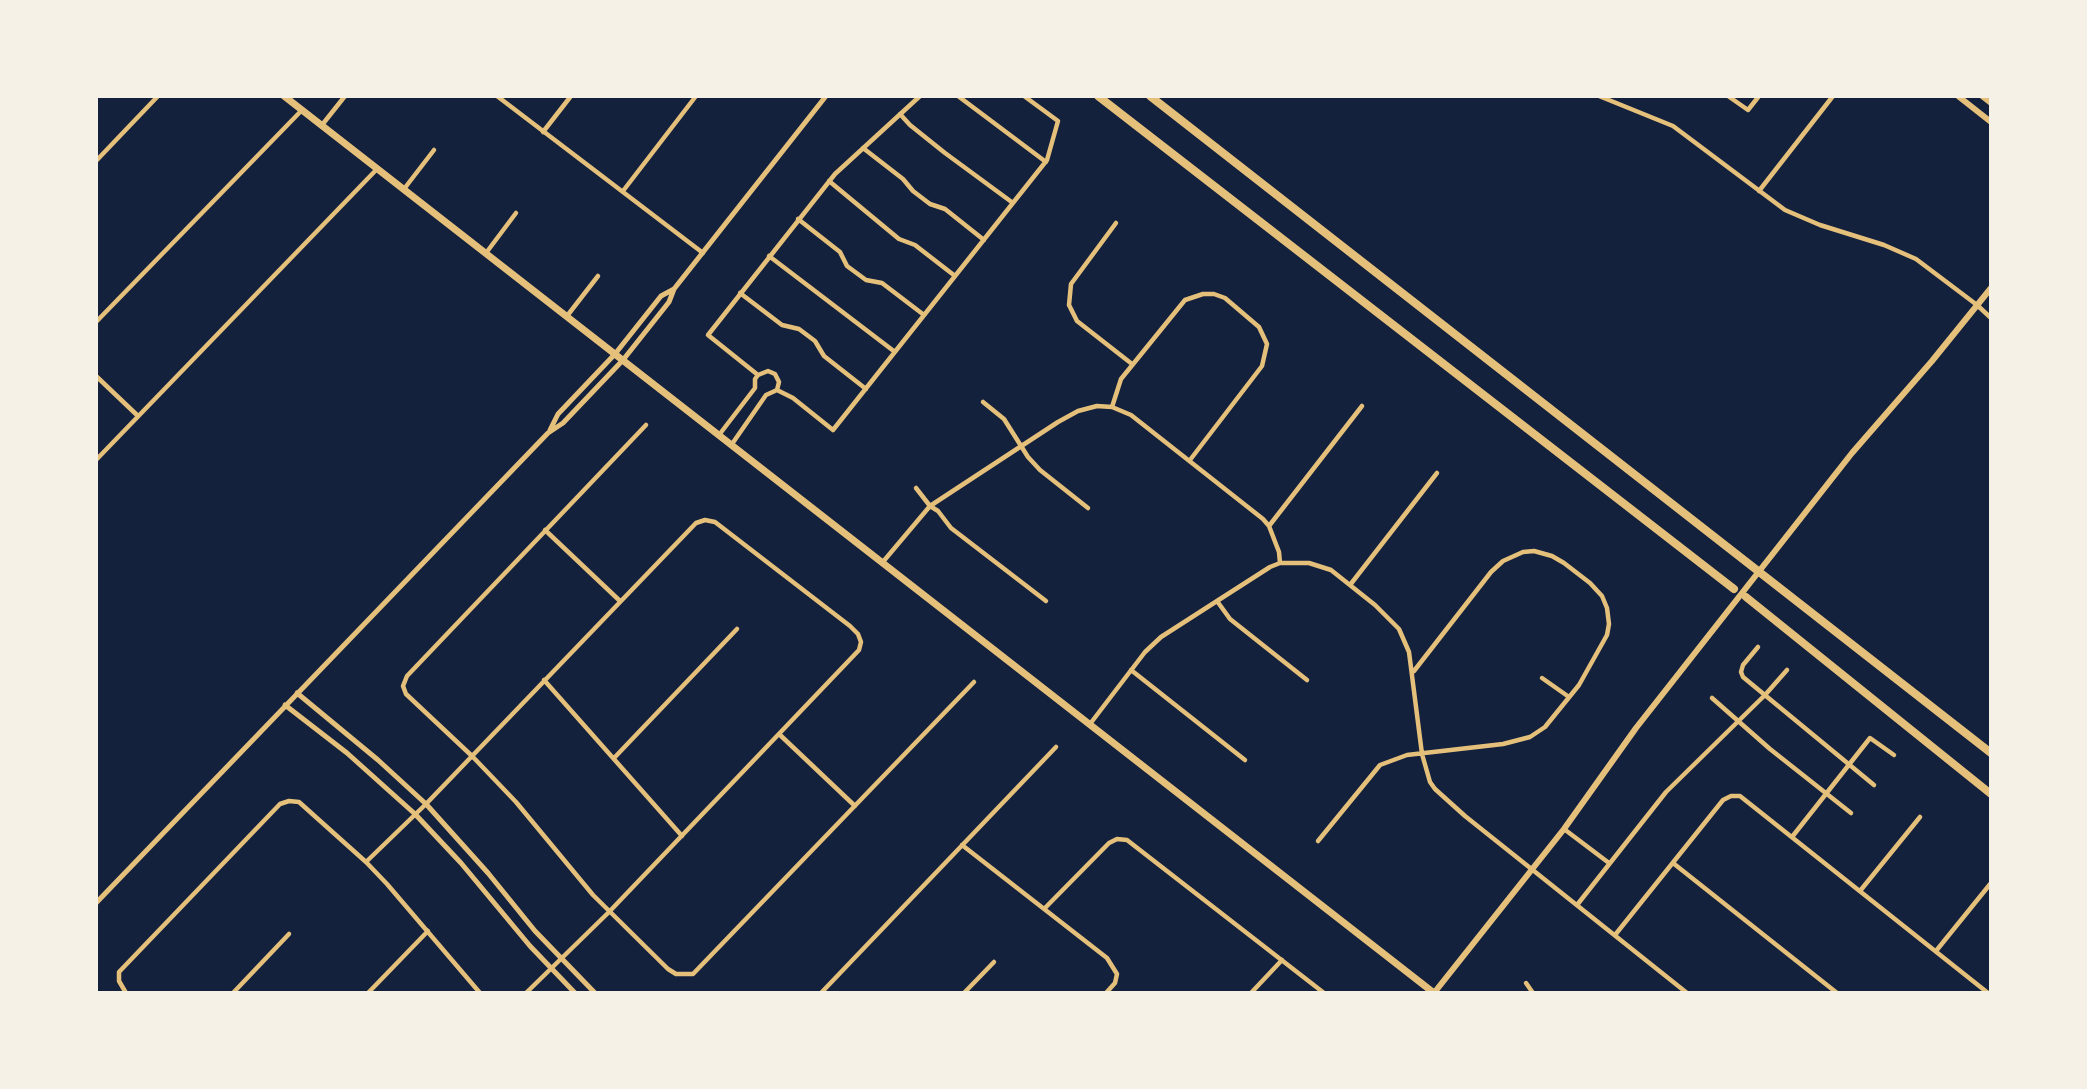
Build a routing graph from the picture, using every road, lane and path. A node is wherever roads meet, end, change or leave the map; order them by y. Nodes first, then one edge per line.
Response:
1 (158, 96) edge
2 (284, 96) edge
3 (345, 96) edge
4 (497, 96) edge
5 (571, 96) edge
6 (696, 96) edge
7 (826, 96) edge
8 (920, 96) edge
9 (958, 96) edge
10 (1024, 96) edge
11 (1098, 96) edge
12 (1150, 96) edge
13 (1599, 96) edge
14 (1728, 96) edge
15 (1759, 96) edge
16 (1833, 96) edge
17 (1958, 96) edge
18 (1982, 96) edge
19 (1991, 103) edge
20 (302, 110) junction
21 (900, 114) junction
22 (1991, 122) edge
23 (322, 126) junction
24 (543, 132) junction
25 (863, 148) junction
26 (435, 150) dead end
27 (96, 161) edge
28 (1045, 162) junction
29 (377, 169) junction
30 (829, 181) junction
31 (403, 190) junction
32 (623, 191) junction
33 (1759, 191) junction
34 (1013, 203) junction
35 (516, 213) dead end
36 (799, 219) junction
37 (1116, 223) dead end
38 (984, 240) junction
39 (703, 253) junction
40 (486, 254) junction
41 (769, 256) junction
42 (598, 276) dead end
43 (955, 276) junction
44 (1991, 288) edge
45 (674, 289) junction
46 (740, 293) junction
47 (1977, 305) junction
48 (924, 315) junction
49 (567, 316) junction
50 (1991, 318) edge
51 (96, 322) edge
52 (895, 352) junction
53 (615, 354) junction
54 (623, 360) junction
55 (1132, 365) junction
56 (758, 375) junction
57 (96, 376) edge
58 (866, 389) junction
59 (777, 390) junction
60 (983, 402) dead end
61 (1362, 406) dead end
62 (1112, 407) junction
63 (138, 416) junction
64 (646, 425) dead end
65 (548, 433) junction
66 (718, 435) junction
67 (731, 445) junction
68 (1021, 446) junction
69 (96, 460) edge
70 (1190, 460) junction
71 (1437, 472) dead end
72 (916, 488) dead end
73 (930, 506) junction
74 (1088, 508) dead end
75 (1269, 527) junction
76 (545, 530) junction
77 (1280, 563) junction
78 (882, 564) junction
79 (1350, 585) junction
80 (1734, 589) dead end
81 (1746, 597) dead end
82 (1217, 600) junction
83 (620, 601) junction
84 (1046, 601) dead end
85 (737, 629) dead end
86 (1758, 647) dead end
87 (1131, 670) junction
88 (1787, 670) dead end
89 (1413, 671) junction
90 (1542, 678) dead end
91 (544, 680) junction
92 (1307, 680) dead end
93 (974, 682) dead end
94 (297, 694) junction
95 (1765, 695) junction
96 (1569, 697) junction
97 (1712, 698) dead end
98 (285, 705) junction
99 (1738, 721) junction
100 (1089, 724) junction
101 (779, 734) junction
102 (1056, 747) dead end
103 (1991, 752) edge
104 (1422, 754) junction
105 (1894, 755) dead end
106 (472, 756) junction
107 (615, 757) junction
108 (1245, 760) dead end
109 (1848, 765) junction
110 (1874, 785) dead end
111 (1825, 793) junction
112 (1991, 794) edge
113 (426, 804) junction
114 (855, 806) junction
115 (1851, 813) dead end
116 (415, 814) junction
117 (1920, 817) dead end
118 (1564, 829) junction
119 (682, 836) junction
120 (1792, 837) junction
121 (1318, 841) dead end
122 (962, 845) junction
123 (366, 862) junction
124 (1609, 863) junction
125 (1673, 863) junction
126 (1533, 869) junction
127 (1991, 883) edge
128 (1860, 891) junction
129 (96, 903) edge
130 (1577, 905) junction
131 (1044, 909) junction
132 (609, 912) junction
133 (428, 931) junction
134 (289, 934) dead end
135 (1615, 935) junction
136 (1936, 951) junction
137 (561, 960) junction
138 (1282, 960) junction
139 (993, 962) dead end
140 (552, 969) junction
141 (1526, 983) dead end
142 (126, 993) edge
143 (233, 993) edge
144 (368, 993) edge
145 (480, 993) edge
146 (526, 993) edge
147 (575, 993) edge
148 (595, 993) edge
149 (821, 993) edge
150 (964, 993) edge
151 (1106, 993) edge
152 (1251, 993) edge
153 (1324, 993) edge
154 (1434, 993) edge
155 (1533, 993) edge
156 (1687, 993) edge
157 (1837, 993) edge
158 (1988, 993) edge

1 - 27 street
2 - 20 main road
3 - 23 street
4 - 24 street
5 - 24 street
6 - 32 street
7 - 39 street
8 - 21 street
9 - 28 street
10 - 28 street
11 - 80 highway
12 - 103 highway
13 - 33 street
14 - 15 street
16 - 33 street
17 - 22 main road
18 - 19 main road
20 - 23 main road
20 - 51 street
21 - 25 street
21 - 34 street
23 - 29 main road
24 - 32 street
25 - 30 street
25 - 38 street
26 - 31 street
28 - 34 street
29 - 31 main road
29 - 63 street
30 - 36 street
30 - 43 street
31 - 40 main road
32 - 39 street
33 - 47 street
34 - 38 street
35 - 40 street
36 - 41 street
36 - 48 street
37 - 55 street
38 - 43 street
39 - 45 street
40 - 49 main road
41 - 46 street
41 - 52 street
42 - 49 street
43 - 48 street
44 - 47 main road
45 - 53 street
45 - 54 street
46 - 56 street
46 - 58 street
47 - 50 street
47 - 118 main road
48 - 52 street
49 - 53 main road
52 - 58 street
53 - 54 main road
53 - 65 street
54 - 65 street
54 - 66 main road
55 - 62 street
55 - 70 street
56 - 59 street
56 - 66 street
57 - 63 street
58 - 59 street
59 - 67 street
60 - 68 street
61 - 75 street
62 - 68 street
62 - 70 street
63 - 69 street
64 - 76 street
65 - 94 street
66 - 67 main road
67 - 78 main road
68 - 73 street
68 - 74 street
70 - 75 street
71 - 79 street
72 - 73 street
73 - 78 street
73 - 84 street
75 - 77 street
76 - 83 street
76 - 106 street
77 - 79 street
77 - 82 street
78 - 100 main road
79 - 89 street
81 - 112 highway
82 - 87 street
82 - 92 street
83 - 91 street
83 - 101 street
85 - 107 street
86 - 95 street
87 - 100 street
87 - 108 street
88 - 95 street
89 - 96 street
89 - 104 street
90 - 96 street
91 - 106 street
91 - 107 street
93 - 114 street
94 - 98 street
94 - 113 street
95 - 99 street
95 - 109 street
96 - 104 street
97 - 99 street
98 - 116 street
98 - 129 street
99 - 111 street
99 - 124 street
100 - 154 main road
101 - 114 street
101 - 119 street
102 - 122 street
104 - 121 street
104 - 126 street
105 - 109 street
106 - 113 street
106 - 132 street
107 - 119 street
109 - 110 street
109 - 111 street
111 - 115 street
111 - 120 street
113 - 116 street
113 - 137 street
114 - 132 street
116 - 123 street
116 - 140 street
117 - 128 street
118 - 124 street
118 - 126 main road
119 - 132 street
120 - 125 street
120 - 128 street
122 - 131 street
122 - 149 street
123 - 133 street
123 - 142 street
124 - 130 street
125 - 135 street
125 - 157 street
126 - 130 street
126 - 154 main road
127 - 136 street
128 - 136 street
130 - 135 street
131 - 138 street
131 - 151 street
132 - 137 street
133 - 144 street
133 - 145 street
134 - 143 street
135 - 156 street
136 - 158 street
137 - 140 street
137 - 148 street
138 - 152 street
138 - 153 street
139 - 150 street
140 - 146 street
140 - 147 street
141 - 155 street

